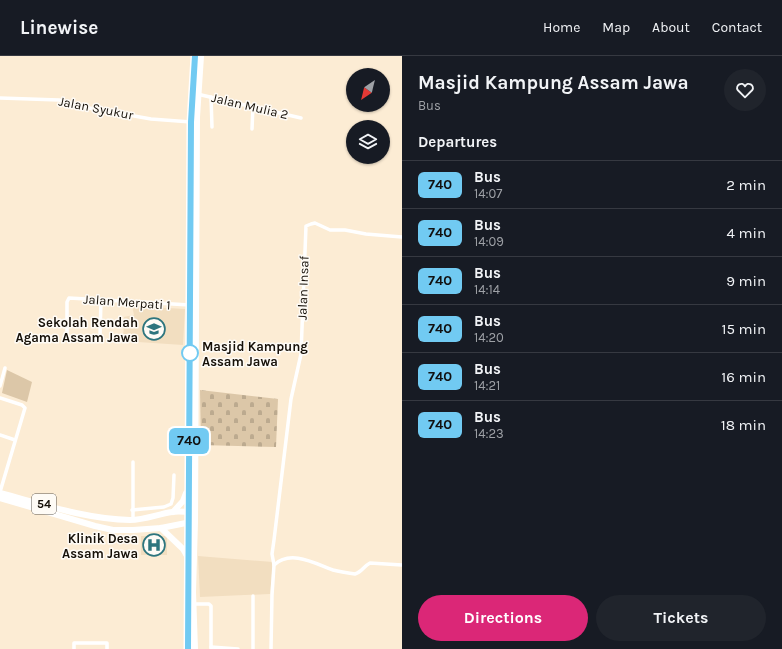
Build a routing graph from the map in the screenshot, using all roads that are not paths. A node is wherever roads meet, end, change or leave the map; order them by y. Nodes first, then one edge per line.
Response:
1 (194, 56) edge
2 (201, 56) edge
3 (195, 93) junction
4 (211, 97) junction
5 (0, 98) edge
6 (253, 106) junction
7 (301, 118) dead end
8 (191, 122) junction
9 (212, 127) dead end
10 (252, 129) dead end
11 (402, 237) edge
12 (101, 300) junction
13 (190, 305) junction
14 (67, 335) dead end
15 (100, 335) dead end
16 (5, 368) dead end
17 (0, 386) edge
18 (0, 398) edge
19 (0, 435) edge
20 (16, 440) junction
21 (133, 462) dead end
22 (0, 471) edge
23 (6, 472) junction
24 (174, 475) dead end
25 (189, 484) junction
26 (0, 492) edge
27 (0, 498) edge
28 (132, 510) junction
29 (192, 511) junction
30 (173, 512) junction
31 (133, 520) junction
32 (190, 524) junction
33 (161, 528) junction
34 (188, 557) junction
35 (274, 565) junction
36 (402, 565) edge
37 (253, 596) dead end
38 (194, 604) junction
39 (211, 648) edge
40 (74, 649) edge
41 (107, 649) edge
42 (188, 649) edge
43 (195, 649) edge
44 (238, 649) edge
45 (253, 649) edge
46 (271, 649) edge

1 - 3 highway
2 - 3 highway
3 - 4 street, Jalan Mulia 2
3 - 8 highway
3 - 29 highway
4 - 6 street, Jalan Mulia 2
4 - 9 street
5 - 8 street, Jalan Syukur
6 - 7 street, Jalan Mulia 2
6 - 10 street
8 - 13 highway
11 - 35 street, Jalan Insaf
12 - 13 street, Jalan Merpati 1
12 - 14 street, Jalan Merpati 1
12 - 15 street
13 - 25 highway
16 - 17 street
18 - 20 street
19 - 20 street
20 - 23 street
21 - 28 street
22 - 23 street
23 - 26 street
24 - 28 street
25 - 29 highway
25 - 30 highway
26 - 31 highway, 54
27 - 33 highway, 54
28 - 31 street
29 - 30 highway, 54
29 - 32 highway
30 - 31 highway, 54
32 - 33 highway, 54
32 - 34 highway
32 - 38 highway
33 - 34 highway
34 - 42 highway
35 - 36 street
35 - 46 street
37 - 45 street
38 - 39 street
38 - 43 highway
39 - 44 street
40 - 41 street

